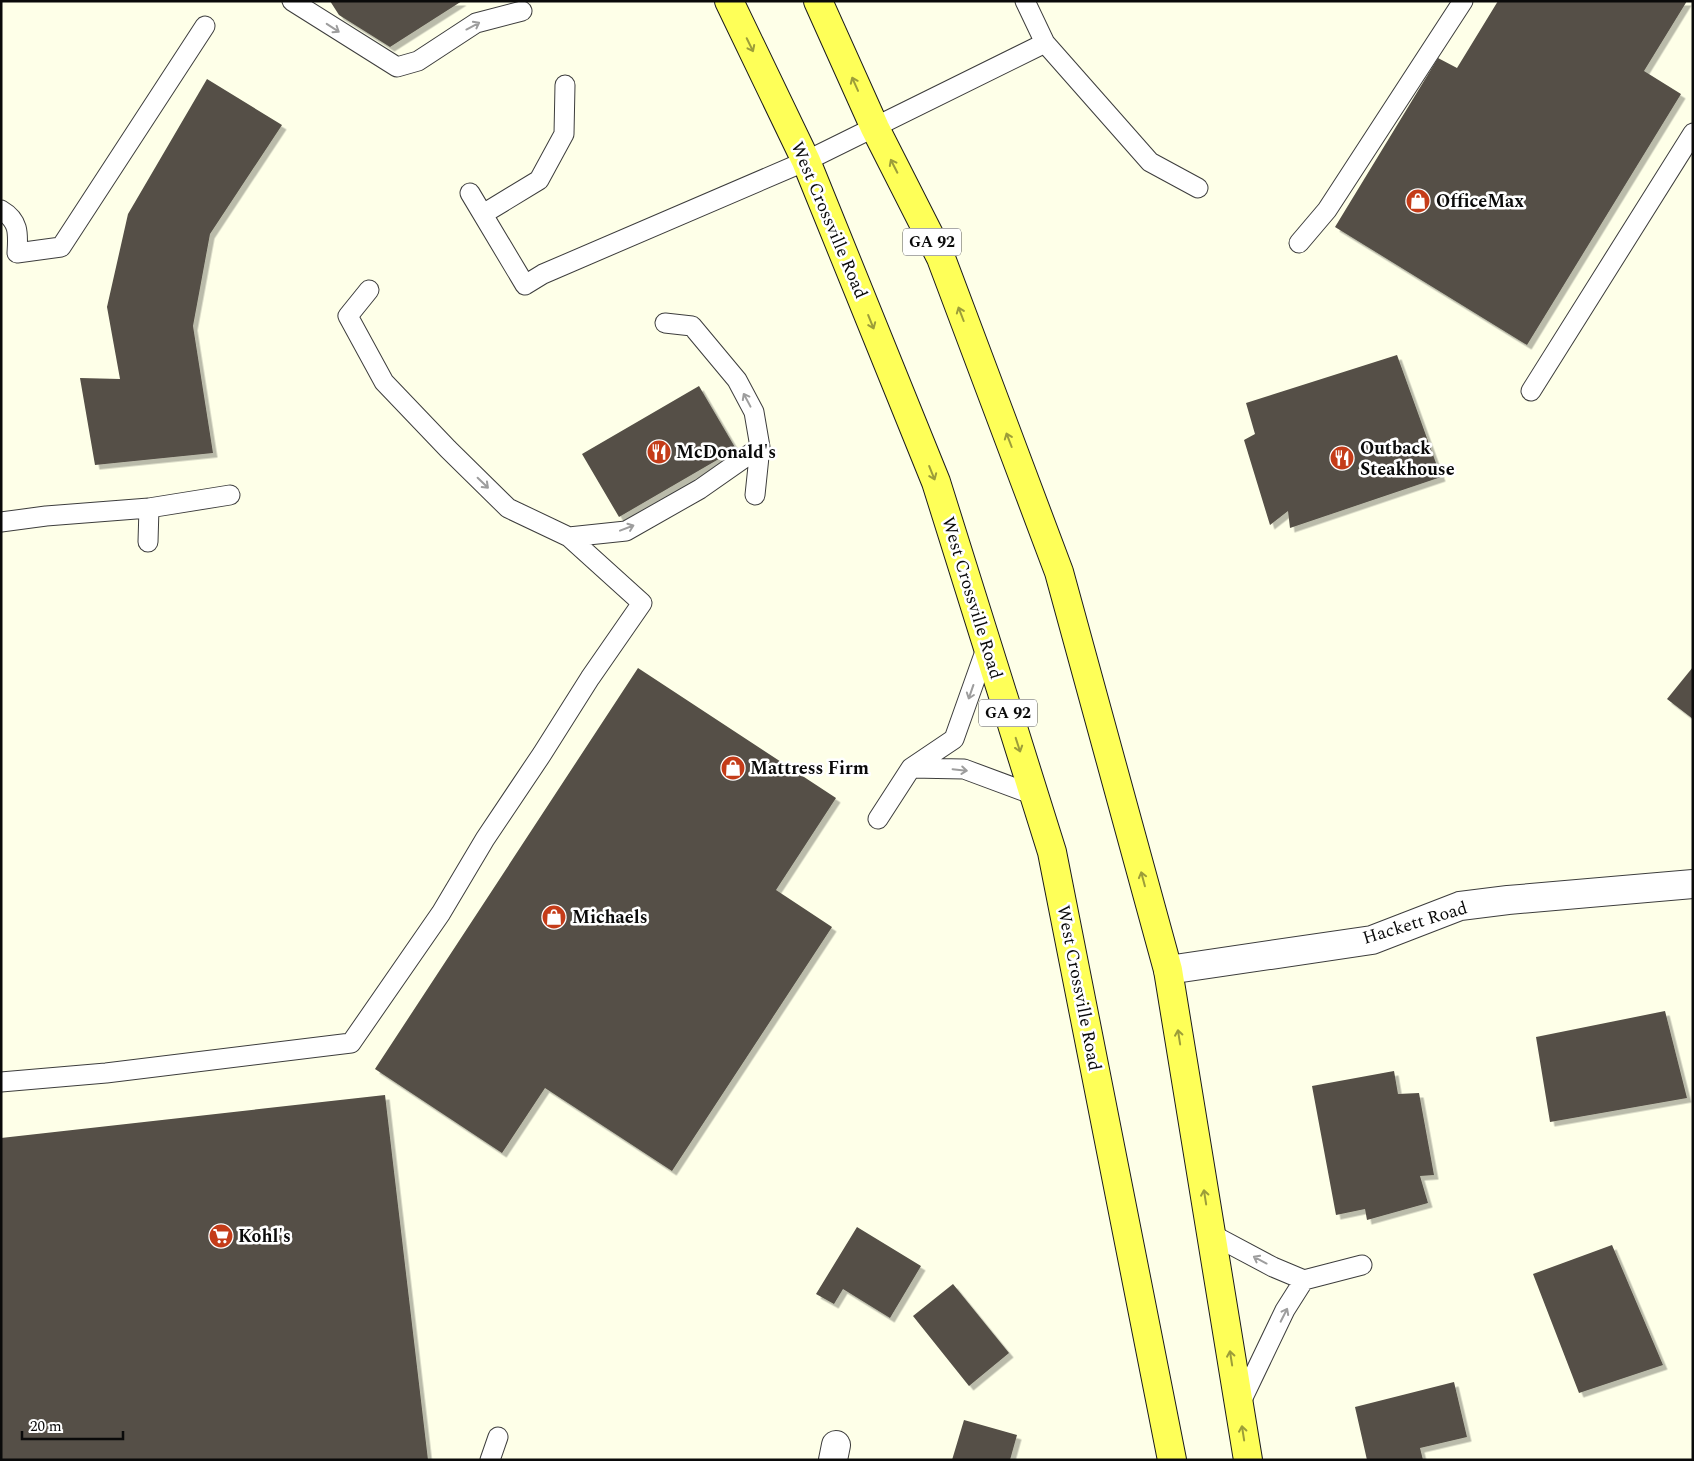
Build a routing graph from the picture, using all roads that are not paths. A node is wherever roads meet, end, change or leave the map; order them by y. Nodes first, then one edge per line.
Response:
1 (292, 1) edge
2 (729, 1) edge
3 (818, 1) edge
4 (1025, 1) edge
5 (1463, 1) edge
6 (522, 11) dead end
7 (205, 26) dead end
8 (1045, 43) junction
9 (565, 85) dead end
10 (875, 128) junction
11 (1693, 133) edge
12 (806, 161) junction
13 (1198, 188) dead end
14 (470, 193) dead end
15 (1, 210) edge
16 (483, 214) junction
17 (1299, 243) dead end
18 (369, 290) dead end
19 (665, 323) dead end
20 (1531, 391) dead end
21 (760, 447) junction
22 (755, 495) dead end
23 (230, 496) dead end
24 (149, 508) junction
25 (1, 522) edge
26 (569, 538) junction
27 (148, 542) dead end
28 (987, 646) junction
29 (911, 768) junction
30 (1034, 795) junction
31 (878, 819) dead end
32 (1693, 884) edge
33 (1168, 970) junction
34 (1, 1082) edge
35 (1211, 1234) junction
36 (1362, 1265) dead end
37 (1304, 1280) junction
38 (1239, 1406) junction
39 (498, 1437) dead end
40 (490, 1460) edge
41 (1172, 1460) edge
42 (1248, 1460) edge

1 -> 6 lane
2 -> 12 main road, West Crossville Road / GA 92
10 -> 3 main road, GA 92
4 - 8 lane
5 - 17 lane
7 - 15 lane
8 - 10 lane
8 - 13 lane
9 - 16 lane
10 - 12 lane
33 -> 10 main road, GA 92
11 - 20 lane
12 - 16 lane
12 -> 28 main road, West Crossville Road / GA 92
14 - 16 lane
18 -> 26 lane
21 -> 19 lane
21 - 22 lane
26 -> 21 lane
23 - 24 lane
24 - 25 lane
24 - 27 lane
26 - 34 lane
28 -> 29 lane
28 -> 30 main road, West Crossville Road / GA 92
29 -> 30 lane
29 - 31 lane
30 - 41 main road, West Crossville Road / GA 92
32 - 33 street, Hackett Road
35 -> 33 main road, GA 92
37 -> 35 lane
38 -> 35 main road, GA 92
36 - 37 lane
38 -> 37 lane
42 -> 38 main road, GA 92
39 - 40 lane

